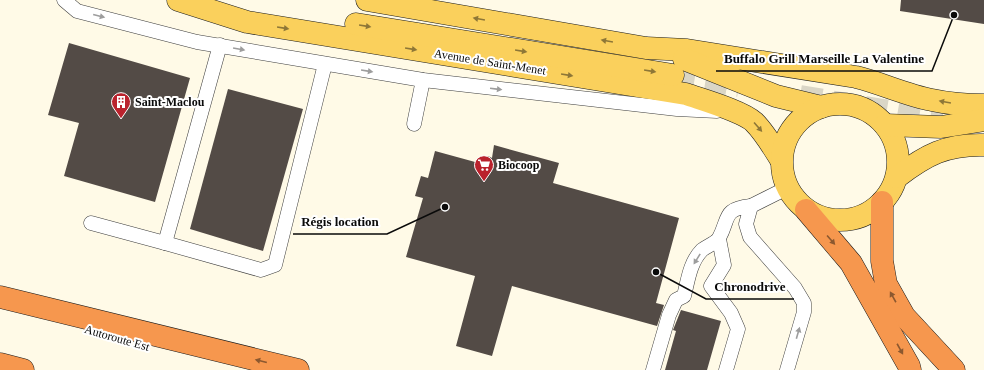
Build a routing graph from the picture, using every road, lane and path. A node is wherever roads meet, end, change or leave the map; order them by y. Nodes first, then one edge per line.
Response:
1 (64, 0) edge
2 (178, 0) edge
3 (202, 0) edge
4 (367, 0) edge
5 (220, 45) junction
6 (646, 48) junction
7 (326, 64) junction
8 (673, 75) tunnel mouth
9 (423, 80) junction
10 (984, 104) edge
11 (820, 107) junction
12 (735, 111) junction
13 (984, 120) edge
14 (414, 124) dead end
15 (885, 125) junction
16 (984, 145) edge
17 (781, 160) junction
18 (897, 176) junction
19 (787, 188) junction
20 (882, 202) junction
21 (751, 206) junction
22 (806, 210) junction
23 (91, 223) dead end
24 (719, 239) junction
25 (165, 242) junction
26 (0, 297) edge
27 (0, 305) edge
28 (0, 364) edge
29 (23, 370) edge
30 (234, 370) edge
31 (298, 370) edge
32 (653, 370) edge
33 (726, 370) edge
34 (787, 370) edge
35 (910, 370) edge
36 (954, 370) edge

1 -> 5 lane
2 -> 12 main road, Avenue de Saint-Menet
3 -> 8 main road
6 -> 4 main road
5 -> 7 lane
5 - 25 lane
10 -> 6 main road
6 - 11 main road
7 -> 9 lane
7 - 25 lane
9 -> 12 lane
9 - 14 lane
11 - 15 main road
11 - 17 main road
12 -> 17 main road, Avenue de Saint-Menet
13 - 15 main road
15 - 18 main road
16 - 18 main road
17 - 19 main road
18 - 20 main road
19 - 21 lane
19 - 22 main road
20 - 22 main road
36 -> 20 highway
21 - 24 lane
34 -> 21 lane
22 -> 35 highway
23 - 25 lane
24 -> 32 lane
24 - 33 lane
31 -> 26 highway
27 - 30 highway, Autoroute Est
28 - 29 highway

